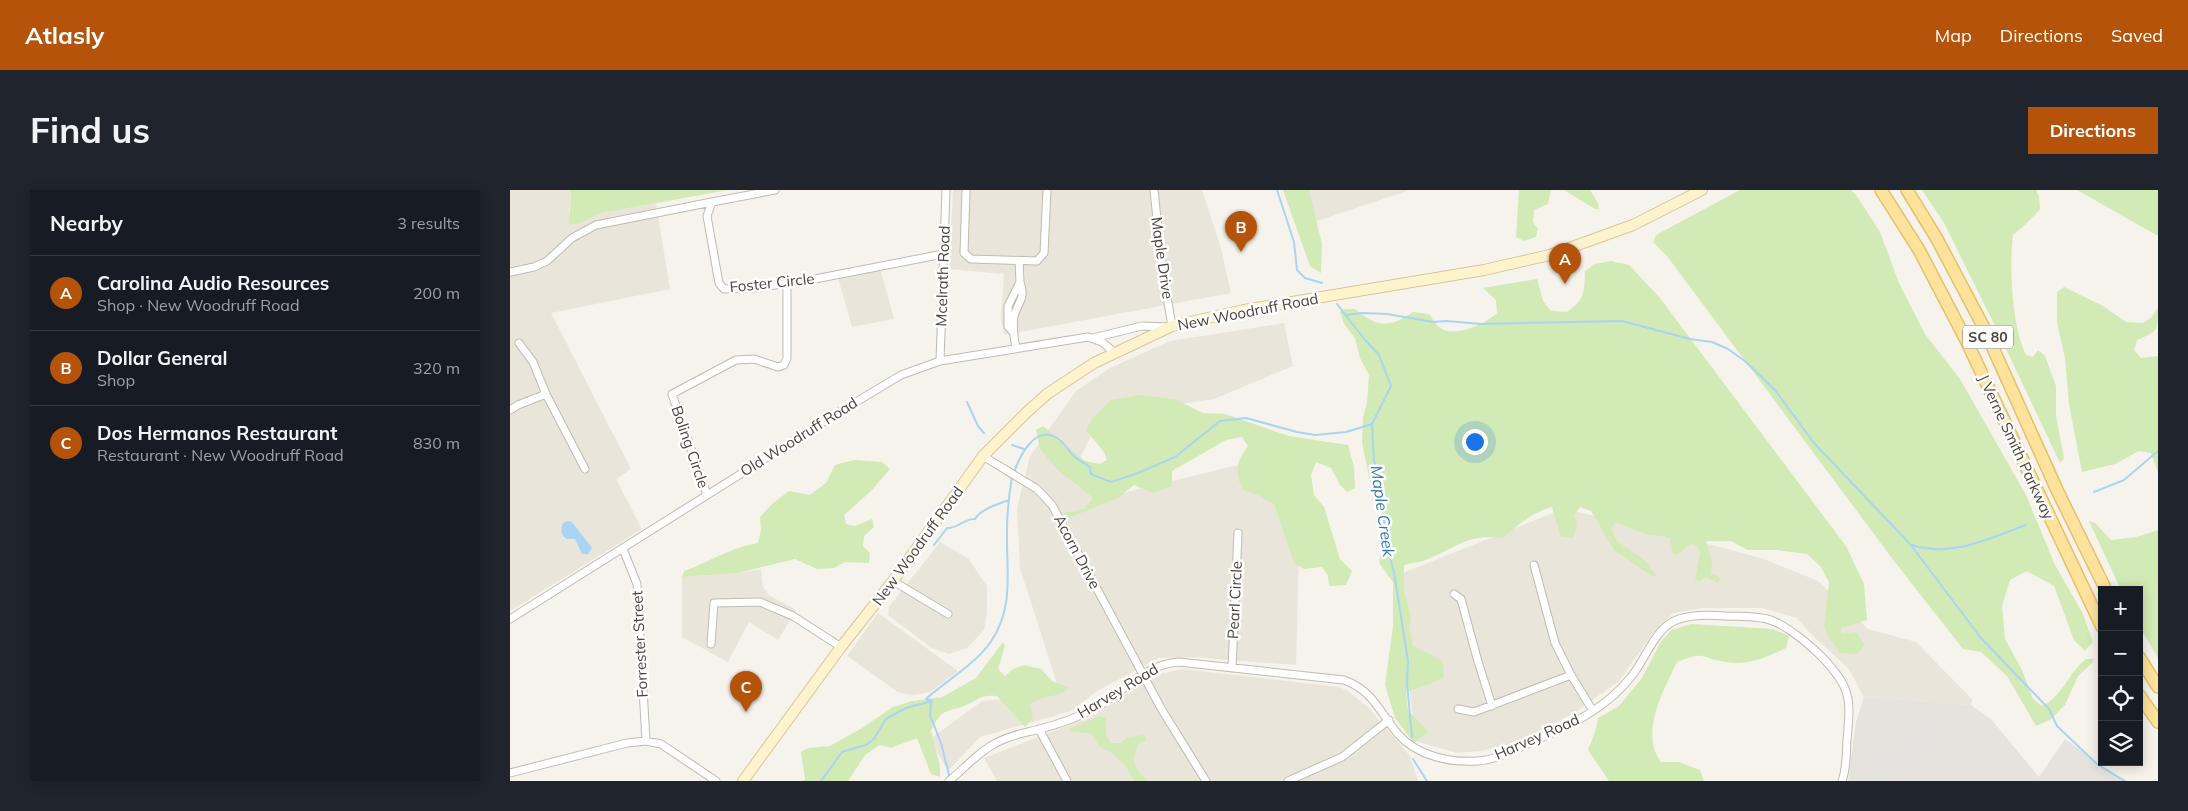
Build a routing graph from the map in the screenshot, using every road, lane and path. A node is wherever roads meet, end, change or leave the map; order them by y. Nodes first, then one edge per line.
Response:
1 (774, 190) edge
2 (946, 190) edge
3 (966, 190) edge
4 (1047, 190) edge
5 (1154, 190) edge
6 (1881, 190) edge
7 (1907, 190) edge
8 (1694, 192) edge
9 (712, 202) junction
10 (943, 254) junction
11 (1019, 261) junction
12 (510, 272) edge
13 (1020, 282) junction
14 (787, 283) junction
15 (1171, 326) junction
16 (1013, 332) junction
17 (1092, 338) junction
18 (519, 343) dead end
19 (1016, 348) junction
20 (1114, 352) junction
21 (940, 361) junction
22 (546, 394) junction
23 (510, 410) edge
24 (983, 456) junction
25 (586, 469) dead end
26 (707, 495) junction
27 (1238, 534) dead end
28 (623, 549) junction
29 (1534, 565) dead end
30 (893, 581) junction
31 (2104, 586) edge
32 (1454, 594) dead end
33 (948, 614) dead end
34 (511, 616) edge
35 (2098, 619) edge
36 (710, 644) dead end
37 (841, 647) junction
38 (2143, 663) edge
39 (1232, 668) junction
40 (1142, 674) junction
41 (1571, 675) junction
42 (2158, 687) edge
43 (2143, 701) edge
44 (1492, 706) junction
45 (1458, 709) dead end
46 (1593, 711) junction
47 (1389, 720) junction
48 (2158, 722) edge
49 (1039, 729) junction
50 (646, 741) junction
51 (510, 773) edge
52 (952, 779) edge
53 (716, 781) edge
54 (743, 781) edge
55 (1067, 781) edge
56 (1206, 781) edge
57 (1288, 781) edge
58 (1842, 781) edge

1 - 9 street
2 - 10 street, Mcelrath Road
3 - 11 street
4 - 11 street
5 - 15 street, Maple Drive
6 - 35 main road, J Verne Smith Parkway / SC 80
7 - 31 main road, J Verne Smith Parkway / SC 80
8 - 15 main road, New Woodruff Road
9 - 12 street
9 - 14 street, Foster Circle
10 - 14 street, Foster Circle
10 - 21 street, Mcelrath Road
11 - 13 street
13 - 16 street
13 - 16 street
14 - 26 street, Boling Circle
15 - 17 street, Old Woodruff Road
15 - 20 main road, New Woodruff Road
16 - 19 street
17 - 19 street, Old Woodruff Road
17 - 20 street
18 - 22 street
19 - 21 street, Old Woodruff Road
20 - 24 main road, New Woodruff Road
21 - 26 street, Old Woodruff Road
22 - 23 street
22 - 25 street
24 - 30 main road, New Woodruff Road
24 - 40 street, Acorn Drive
26 - 28 street, Old Woodruff Road
27 - 39 street, Pearl Circle
28 - 34 street, Old Woodruff Road
28 - 50 street, Forrester Street
29 - 41 street
30 - 33 street
30 - 37 main road, New Woodruff Road
32 - 44 street
36 - 37 street
37 - 54 main road, New Woodruff Road
38 - 42 main road
39 - 40 street, Harvey Road
39 - 47 street, Harvey Road
40 - 49 street, Harvey Road
40 - 56 street, Acorn Drive
41 - 44 street
41 - 46 street
43 - 48 main road
44 - 45 street
46 - 47 street, Harvey Road
46 - 58 street, Harvey Road
47 - 57 street
49 - 52 street, Harvey Road
49 - 55 street
50 - 51 street
50 - 53 street

